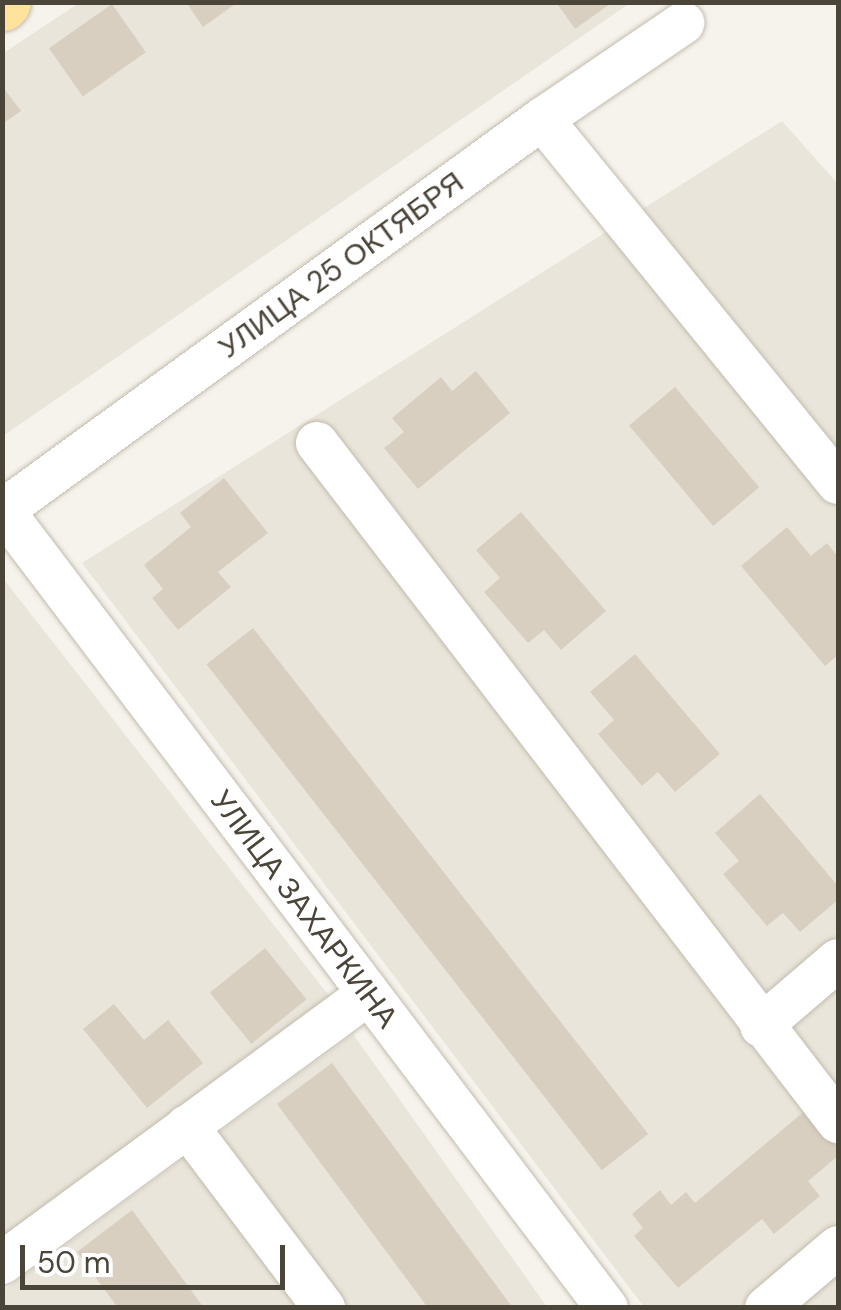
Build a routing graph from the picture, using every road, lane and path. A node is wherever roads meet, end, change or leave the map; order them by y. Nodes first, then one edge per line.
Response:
1 (683, 23) dead end
2 (542, 119) junction
3 (317, 443) dead end
4 (838, 483) edge
5 (3, 510) edge
6 (838, 960) edge
7 (368, 994) junction
8 (762, 1026) junction
9 (838, 1122) edge
10 (187, 1126) junction
11 (838, 1247) edge
12 (2, 1262) edge
13 (324, 1308) edge
14 (606, 1308) edge
15 (766, 1308) edge

1 - 2 street, УЛИЦА 25 ОКТЯБРЯ
2 - 4 street
2 - 5 street, УЛИЦА 25 ОКТЯБРЯ
3 - 8 street
5 - 7 street, УЛИЦА ЗАХАРКИНА
6 - 8 street
7 - 10 street
7 - 14 street, УЛИЦА ЗАХАРКИНА
8 - 9 street
10 - 12 street
10 - 13 street
11 - 15 street

